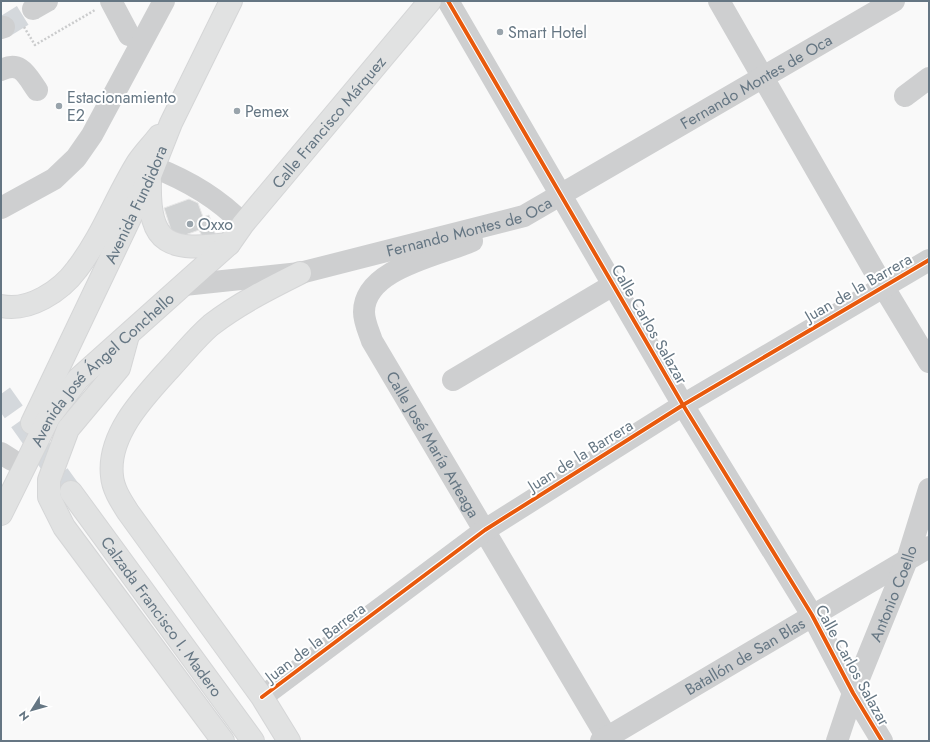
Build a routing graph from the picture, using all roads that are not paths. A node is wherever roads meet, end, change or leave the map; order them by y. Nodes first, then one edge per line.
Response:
1 (110, 1) edge
2 (164, 1) edge
3 (231, 1) edge
4 (430, 1) edge
5 (448, 1) edge
6 (719, 1) edge
7 (894, 1) edge
8 (129, 35) dead end
9 (1, 70) edge
10 (763, 77) junction
11 (929, 78) edge
12 (38, 90) dead end
13 (905, 96) dead end
14 (171, 123) junction
15 (151, 172) junction
16 (561, 194) junction
17 (1, 208) edge
18 (524, 216) junction
19 (243, 224) junction
20 (229, 244) junction
21 (929, 260) edge
22 (300, 272) junction
23 (613, 284) junction
24 (184, 285) junction
25 (883, 286) junction
26 (1, 306) edge
27 (128, 335) junction
28 (929, 362) edge
29 (453, 380) dead end
30 (683, 405) junction
31 (40, 408) joint
32 (6, 457) edge
33 (1, 480) edge
34 (929, 489) edge
35 (71, 492) tunnel mouth
36 (1, 514) edge
37 (485, 530) junction
38 (929, 547) edge
39 (907, 560) junction
40 (812, 616) junction
41 (853, 693) junction
42 (262, 697) junction
43 (215, 738) edge
44 (606, 740) edge
45 (253, 741) edge
46 (290, 741) edge
47 (837, 741) edge
48 (882, 741) edge

1 - 8 street
2 - 17 street
3 - 14 main road, Avenida Fundidora
4 - 19 main road, Calle Francisco Márquez
5 - 16 street, Calle Carlos Salazar
6 - 10 street
7 - 10 street, Fernando Montes de Oca
9 - 12 street
10 - 16 street, Fernando Montes de Oca
10 - 25 street
11 - 13 street
14 - 15 main road, Avenida Fundidora
14 - 26 main road
15 - 19 street
15 - 20 main road
15 - 31 main road, Avenida Fundidora
16 - 18 street, Fernando Montes de Oca
16 - 23 street, Calle Carlos Salazar
18 - 22 street, Fernando Montes de Oca
18 - 37 street, Calle José María Arteaga
19 - 20 main road, Calle Francisco Márquez
20 - 24 main road, Avenida José Ángel Conchello
21 - 25 street, Juan de la Barrera
22 - 24 street, Fernando Montes de Oca
22 - 42 main road
23 - 29 street
23 - 30 street, Calle Carlos Salazar
24 - 27 main road, Avenida José Ángel Conchello
25 - 28 street
25 - 30 street, Juan de la Barrera
27 - 36 main road, Avenida José Ángel Conchello
27 - 43 main road
30 - 37 street, Juan de la Barrera
30 - 40 street, Calle Carlos Salazar
31 - 32 main road, Avenida José Ángel Conchello
32 - 33 main road, Avenida José Ángel Conchello
34 - 39 street, Antonio Coello
35 - 45 main road, Calzada Francisco I. Madero
37 - 42 street, Juan de la Barrera
37 - 44 street, Calle José María Arteaga
38 - 39 street, Batallón de San Blas
39 - 40 street, Batallón de San Blas
39 - 41 street, Antonio Coello
40 - 41 street, Calle Carlos Salazar
40 - 44 street, Batallón de San Blas
41 - 47 street, Antonio Coello
41 - 48 street, Calle Carlos Salazar
42 - 46 main road

